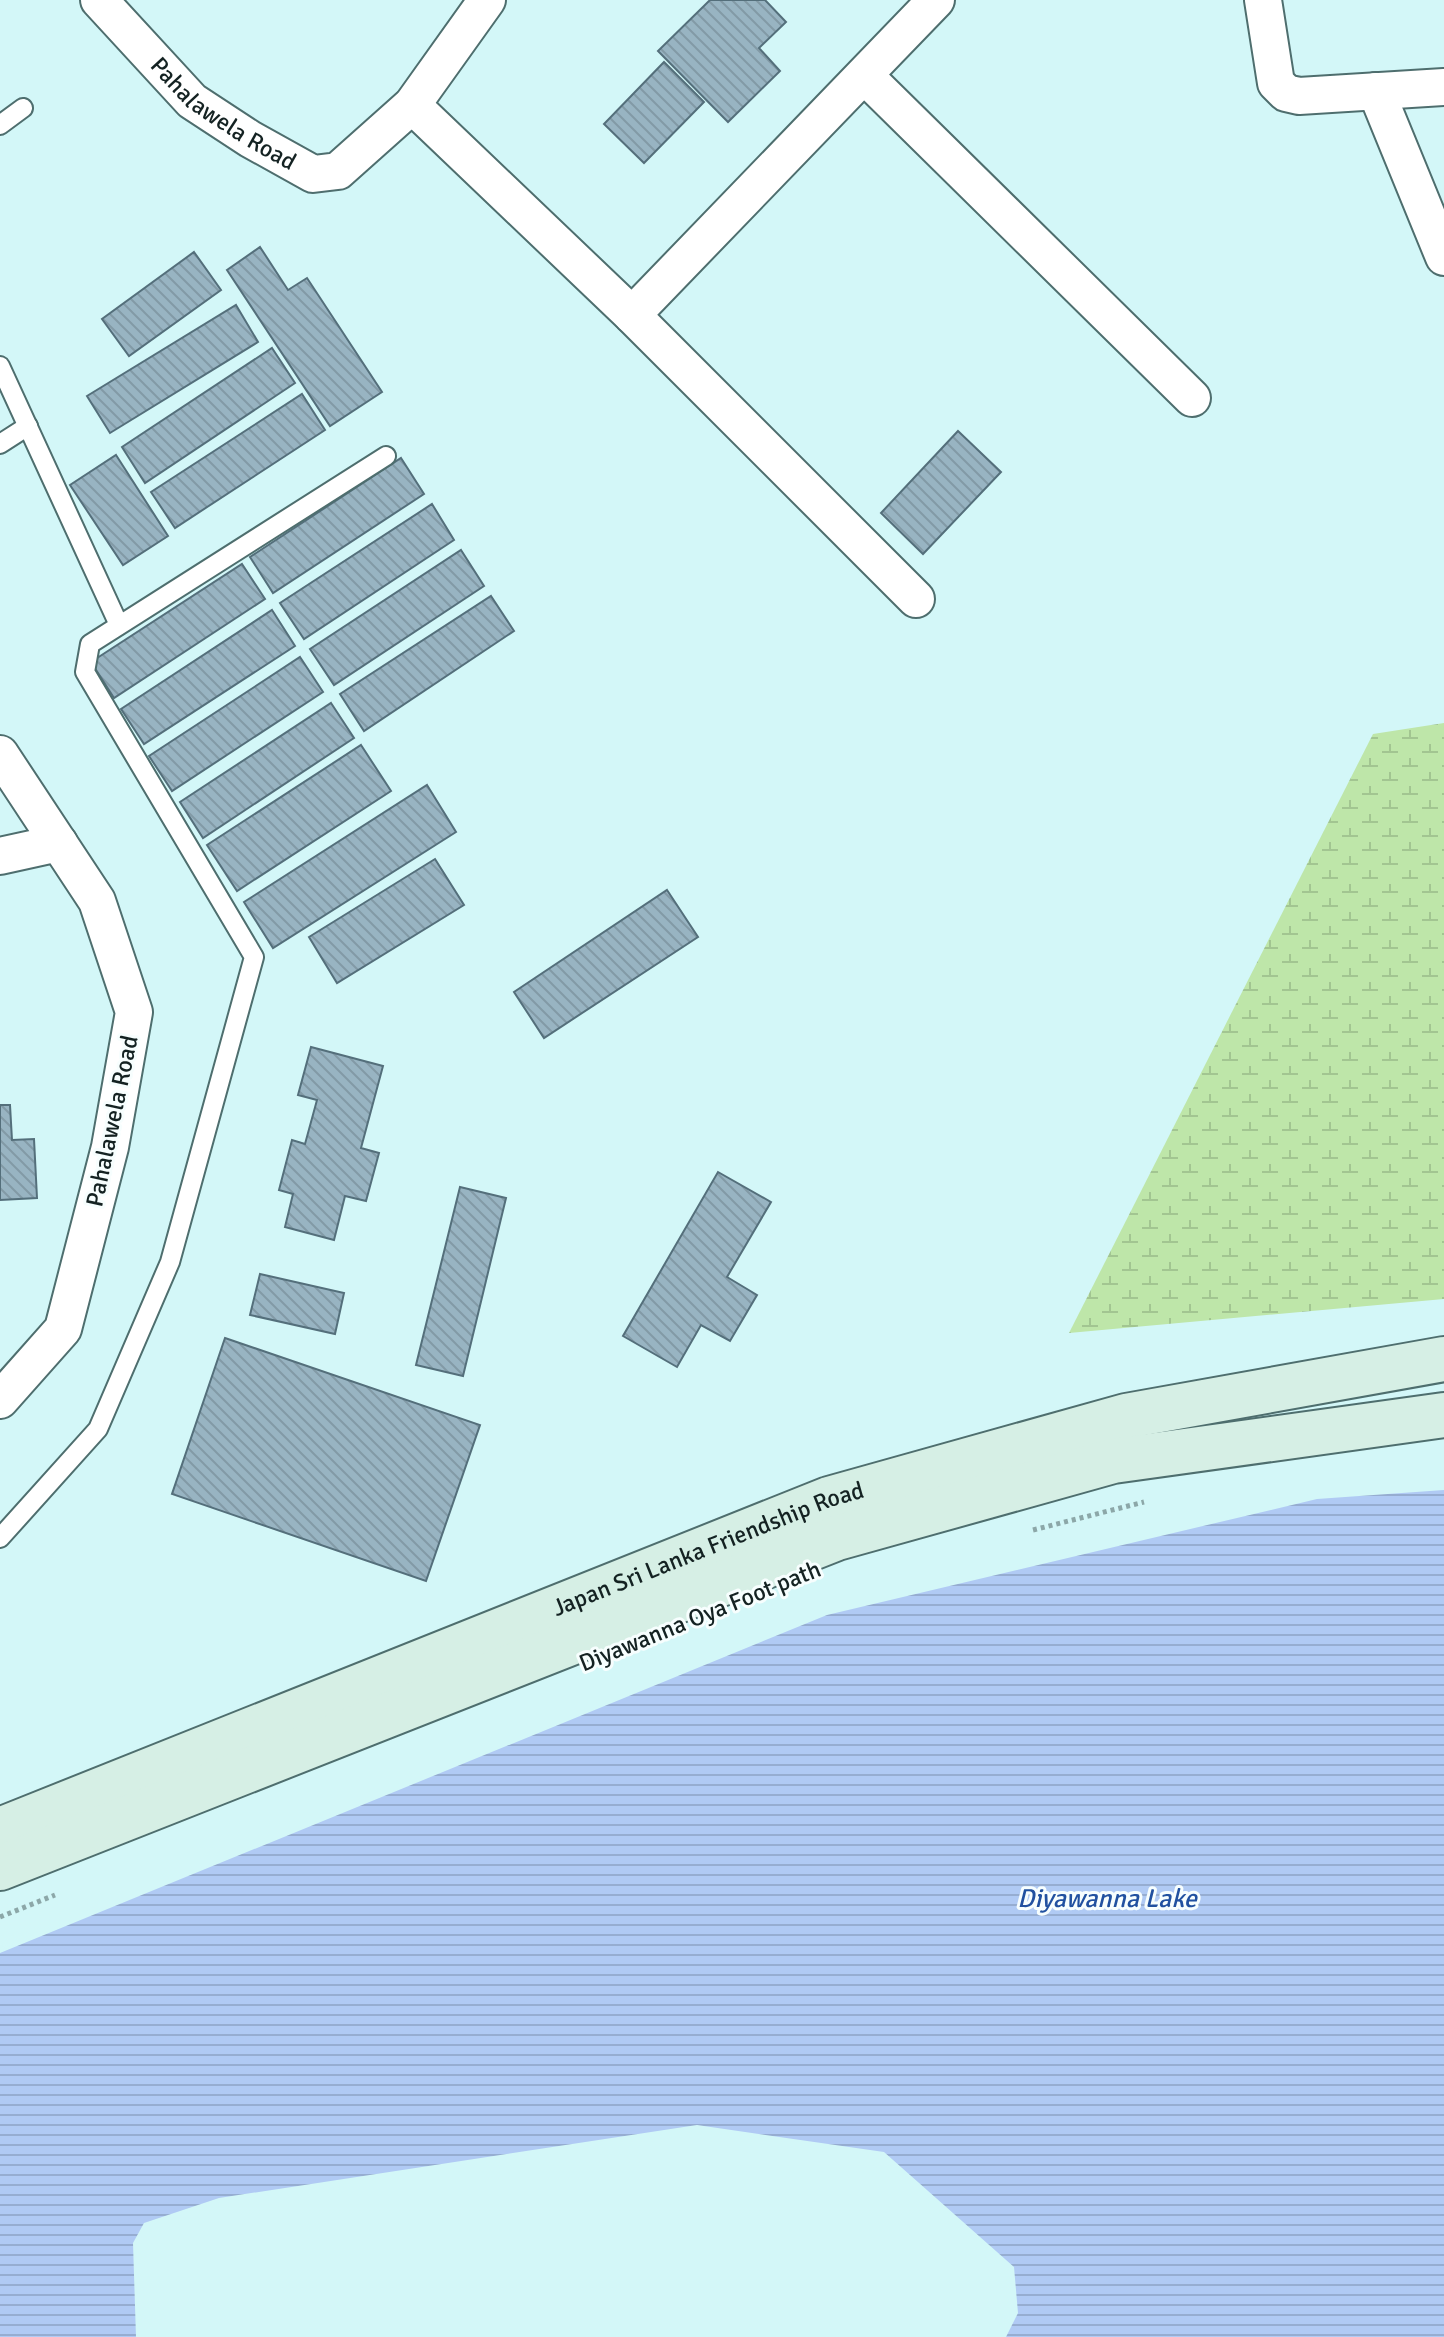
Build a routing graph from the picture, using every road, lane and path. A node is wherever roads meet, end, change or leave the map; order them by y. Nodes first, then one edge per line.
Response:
1 (99, 0) edge
2 (487, 0) edge
3 (936, 0) edge
4 (1263, 0) edge
5 (865, 76) junction
6 (1444, 87) edge
7 (1376, 91) junction
8 (412, 105) junction
9 (23, 108) dead end
10 (0, 125) edge
11 (1444, 257) edge
12 (632, 315) junction
13 (0, 366) edge
14 (1192, 398) dead end
15 (28, 426) junction
16 (0, 444) edge
17 (386, 456) dead end
18 (916, 599) dead end
19 (119, 625) junction
20 (0, 754) edge
21 (59, 843) junction
22 (0, 856) edge
23 (1444, 1359) edge
24 (0, 1400) edge
25 (1444, 1415) edge
26 (1158, 1498) dead end
27 (1022, 1533) dead end
28 (0, 1538) edge
29 (0, 1830) edge
30 (0, 1868) edge
31 (57, 1894) dead end
32 (0, 1917) edge

1 - 8 street, Pahalawela Road
2 - 8 street, Pahalawela Road
3 - 5 street
4 - 7 street
5 - 12 street
5 - 14 street
6 - 7 street
7 - 11 street
8 - 12 street
9 - 10 lane
12 - 18 street
13 - 15 lane
15 - 16 lane
15 - 19 lane
17 - 19 lane
19 - 28 lane
20 - 21 street, Pahalawela Road
21 - 22 street
21 - 24 street, Pahalawela Road
23 - 29 main road, Japan Sri Lanka Friendship Road
25 - 30 main road, Japan Sri Lanka Friendship Road
26 - 27 path
31 - 32 path

